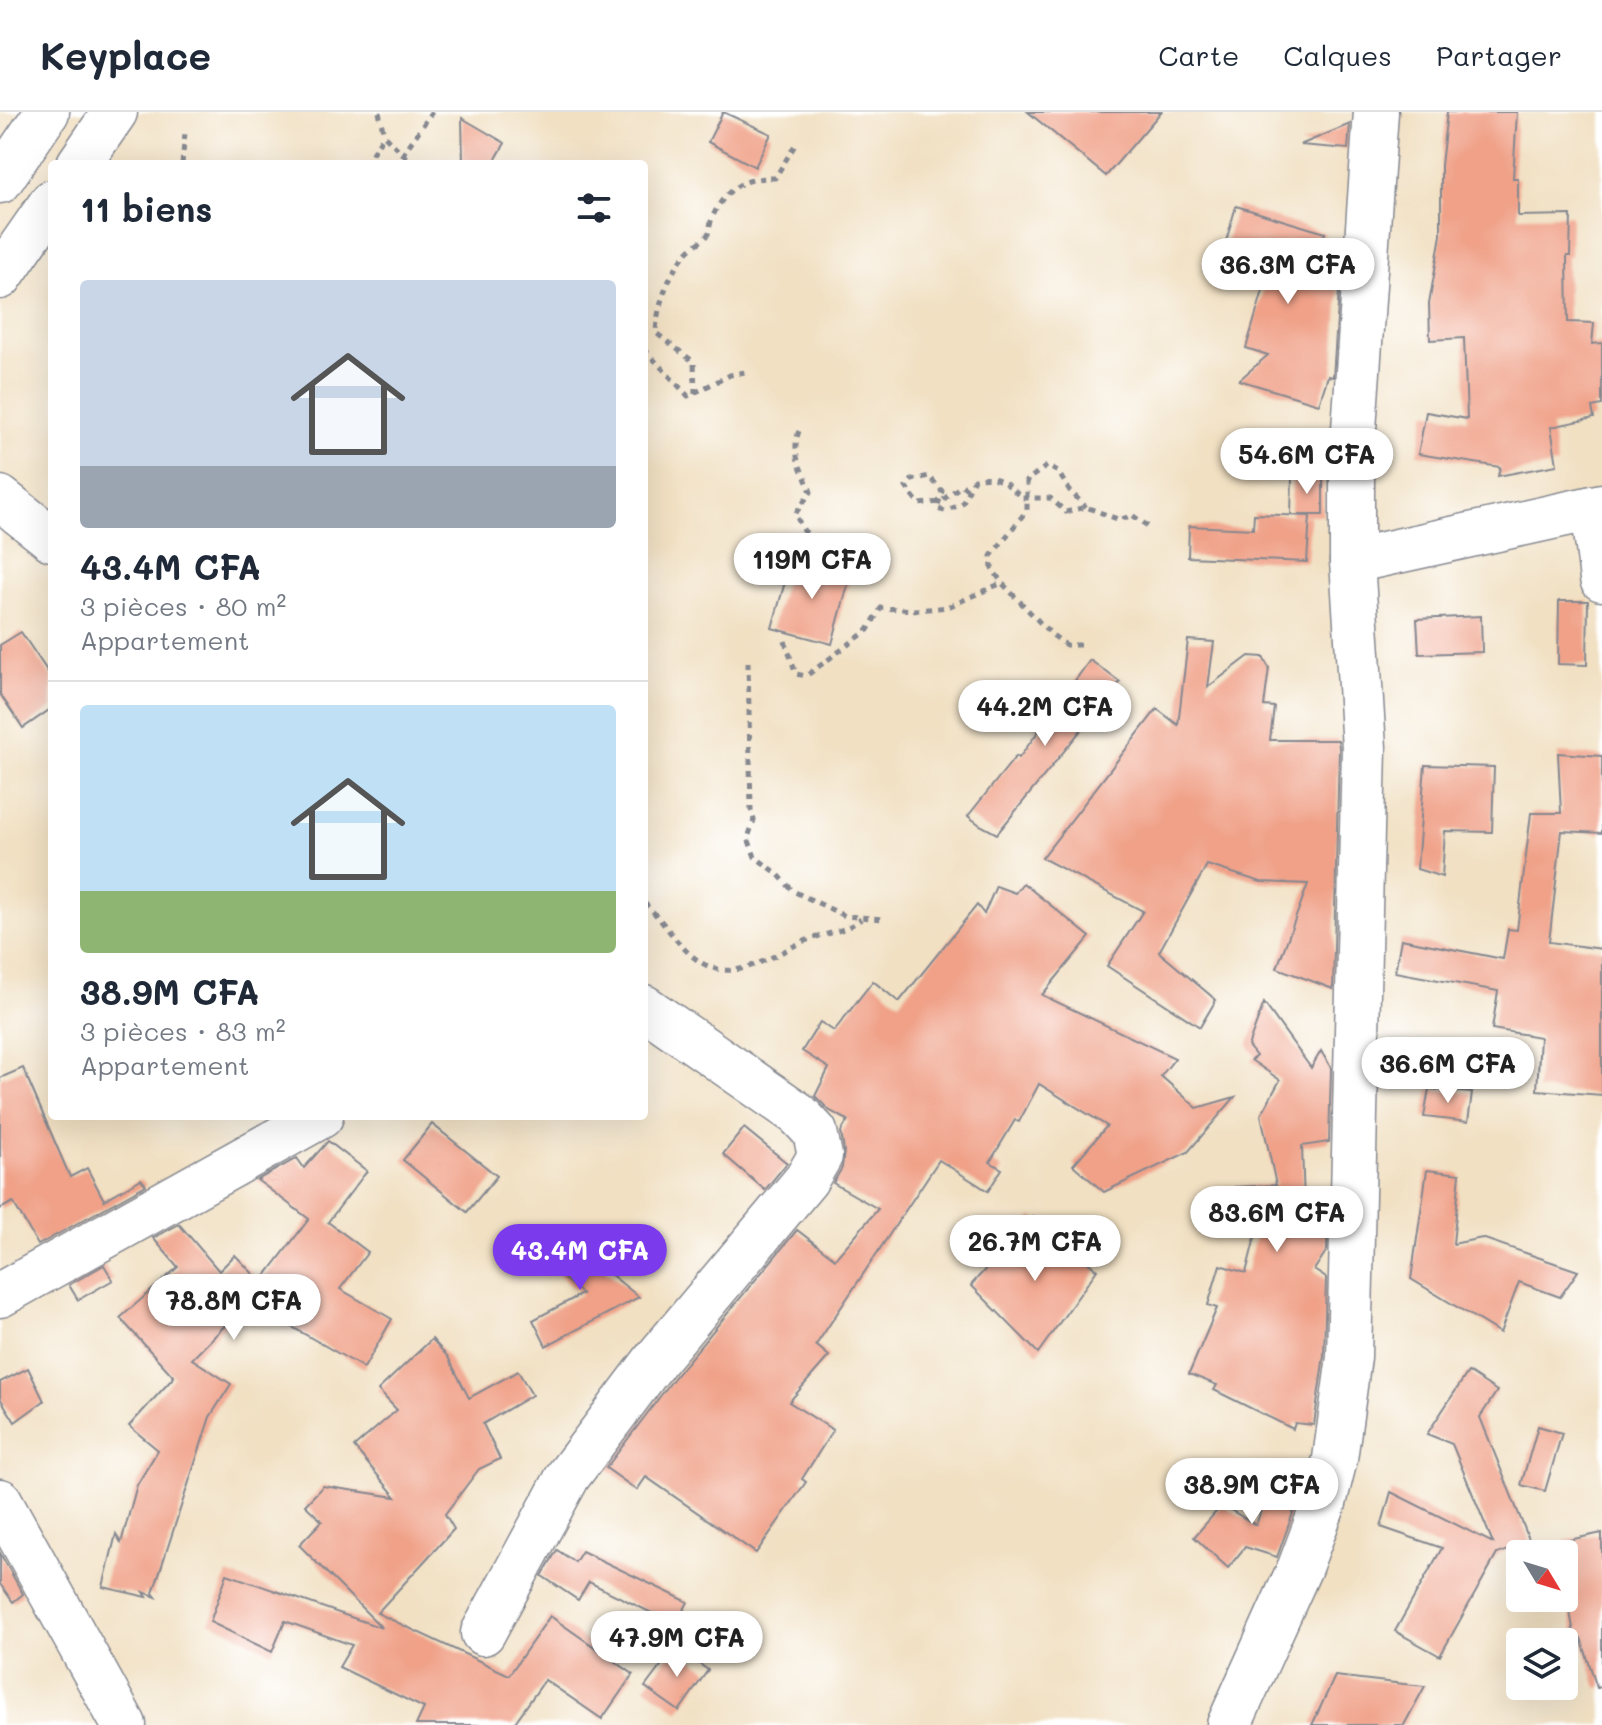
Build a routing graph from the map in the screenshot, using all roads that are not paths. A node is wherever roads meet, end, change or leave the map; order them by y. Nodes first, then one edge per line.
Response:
1 (47, 112) edge
2 (115, 112) edge
3 (1376, 112) edge
4 (82, 160) edge
5 (0, 181) edge
6 (48, 208) edge
7 (0, 277) edge
8 (0, 498) edge
9 (1597, 507) edge
10 (48, 536) edge
11 (1352, 561) junction
12 (1602, 579) edge
13 (648, 1010) edge
14 (314, 1120) edge
15 (0, 1295) edge
16 (0, 1501) edge
17 (483, 1633) dead end
18 (124, 1725) edge
19 (1229, 1725) edge

1 - 5 main road
2 - 4 main road
3 - 11 main road
6 - 7 main road
8 - 10 main road
9 - 11 main road
9 - 12 main road
11 - 19 main road
13 - 17 main road
14 - 15 main road
16 - 18 main road

